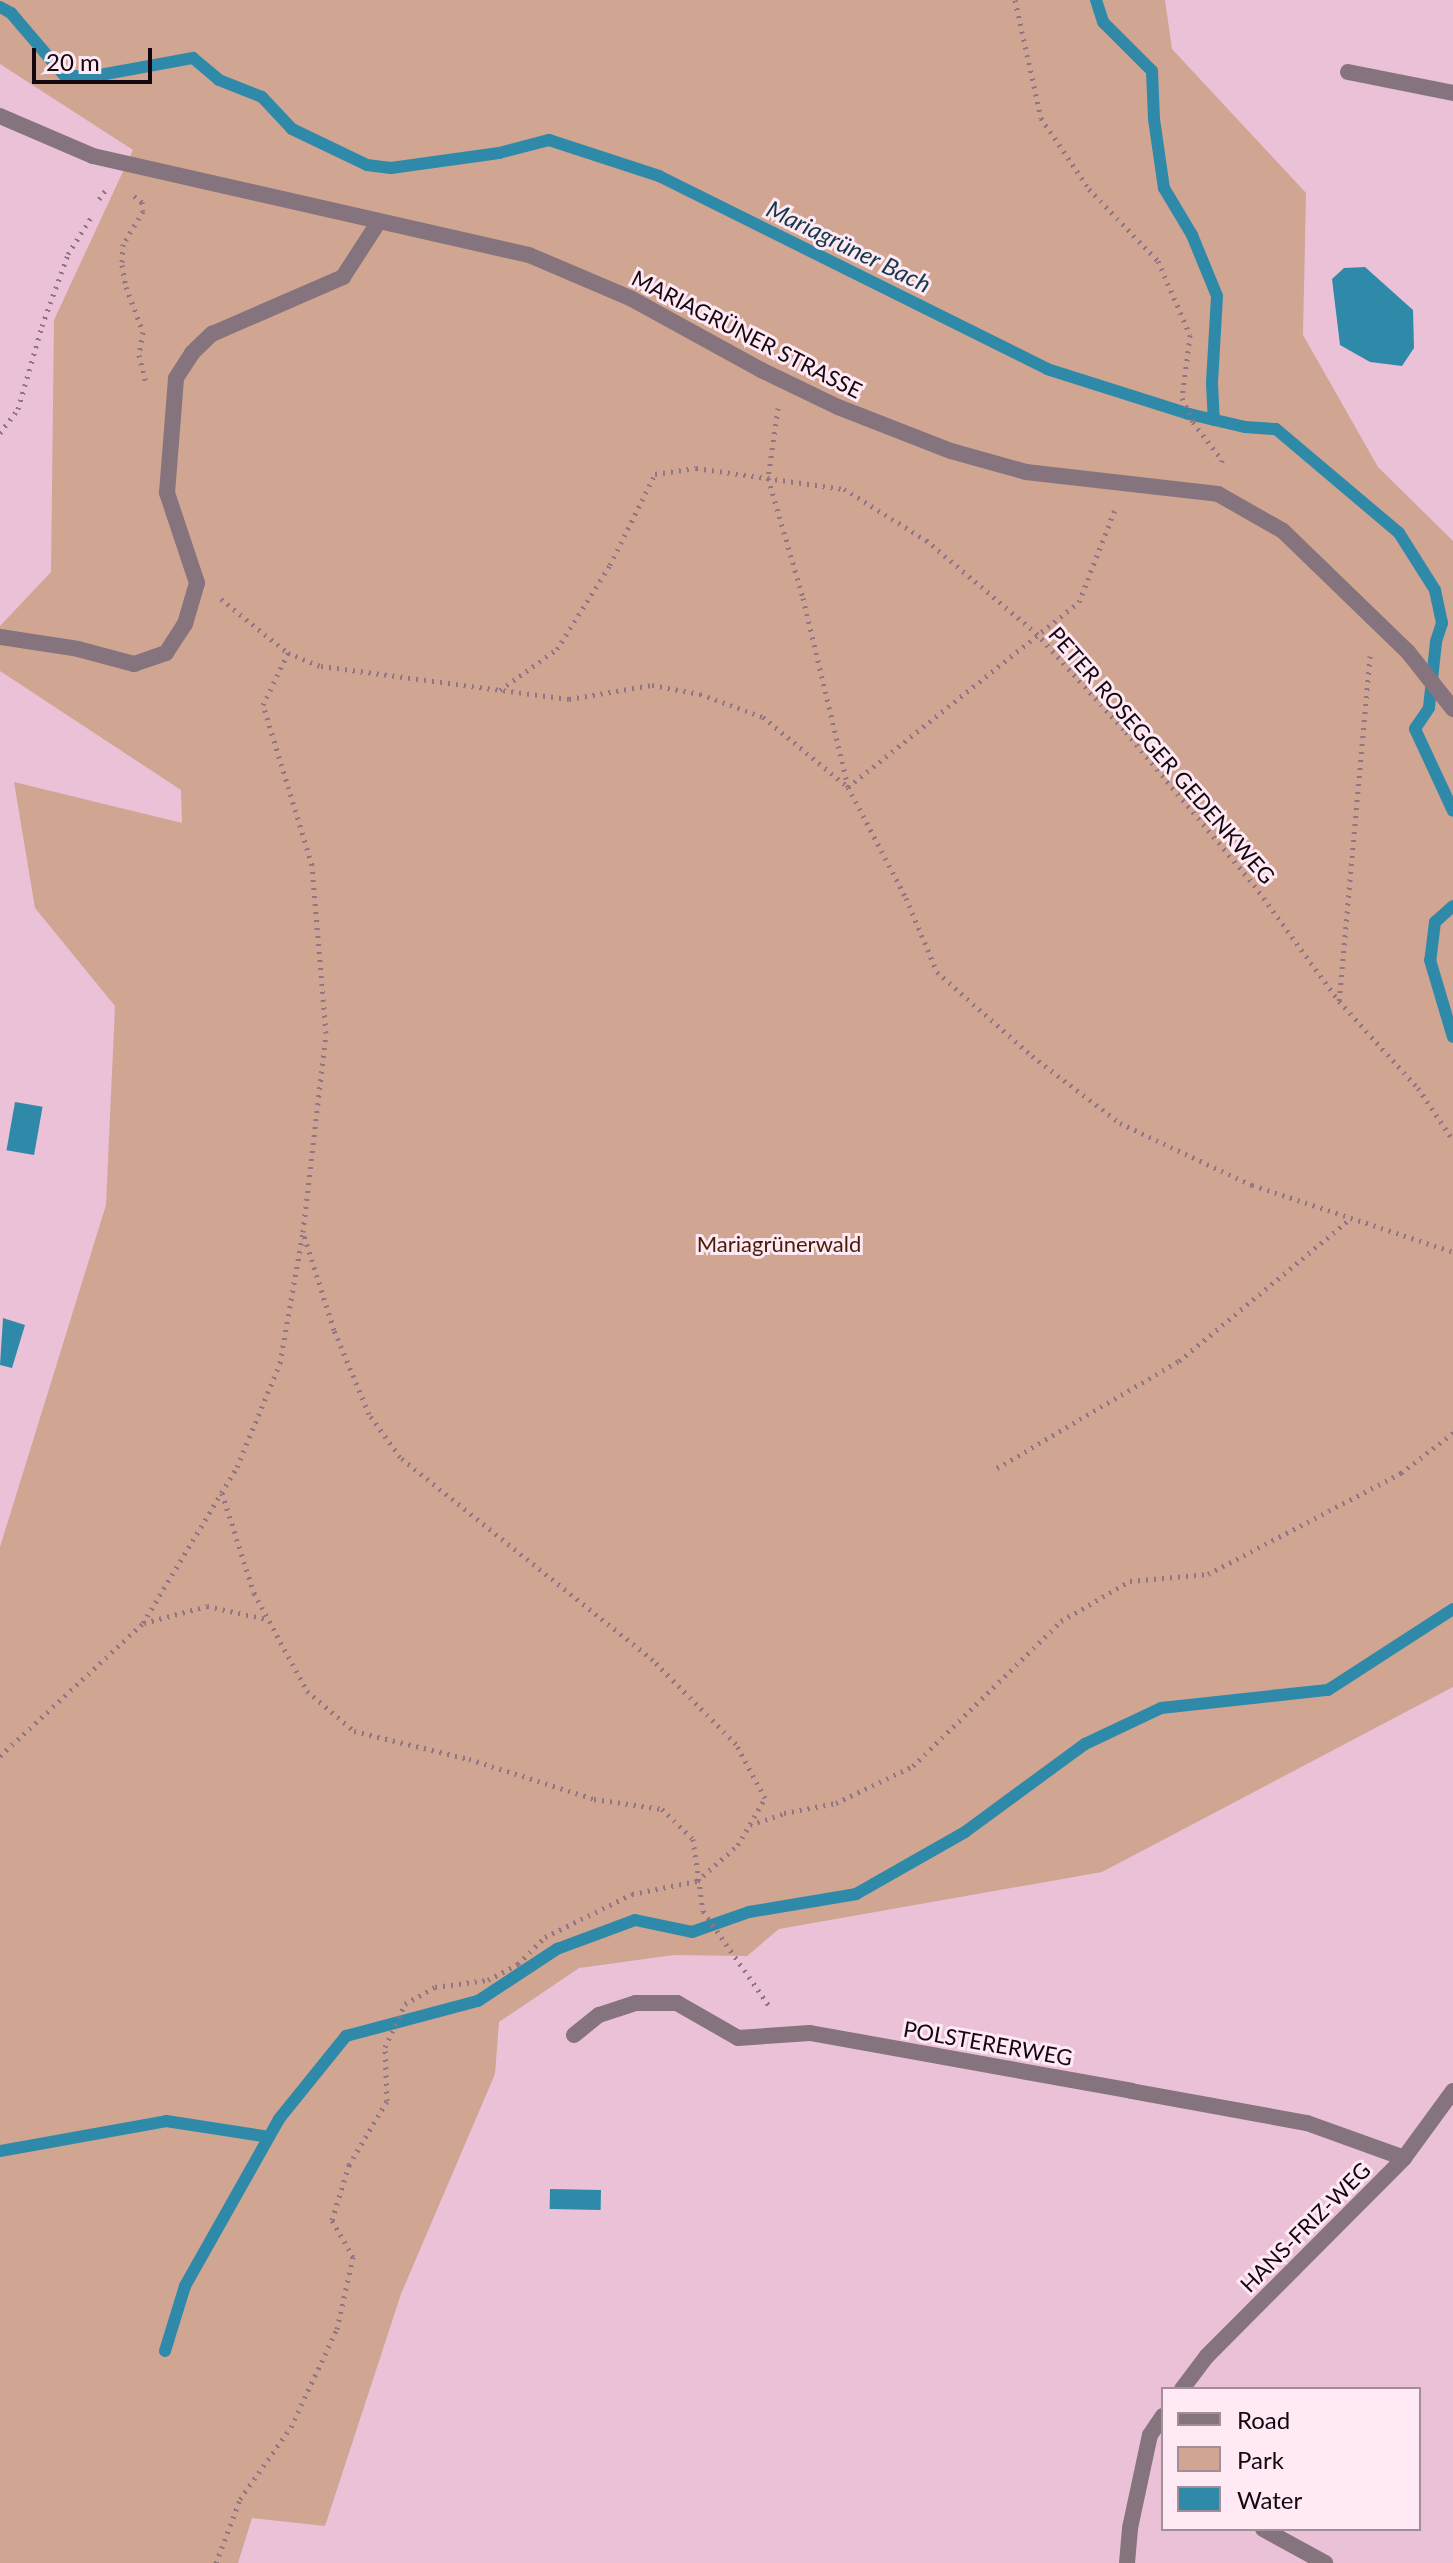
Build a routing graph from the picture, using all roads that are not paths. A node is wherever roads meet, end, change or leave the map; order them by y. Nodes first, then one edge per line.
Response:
1 (1348, 72) dead end
2 (1453, 93) edge
3 (0, 116) edge
4 (378, 223) junction
5 (0, 637) edge
6 (1453, 709) edge
7 (574, 2035) dead end
8 (1453, 2091) edge
9 (1404, 2158) junction
10 (1184, 2387) edge
11 (1161, 2419) edge
12 (1267, 2531) edge
13 (1127, 2563) edge
14 (1325, 2563) edge

1 - 2 street
3 - 4 street, MARIAGRÜNER STRASSE
4 - 5 street
4 - 6 street, MARIAGRÜNER STRASSE
7 - 9 street, POLSTERERWEG
8 - 9 street, HANS-FRIZ-WEG
9 - 10 street, HANS-FRIZ-WEG
11 - 13 street
12 - 14 street

